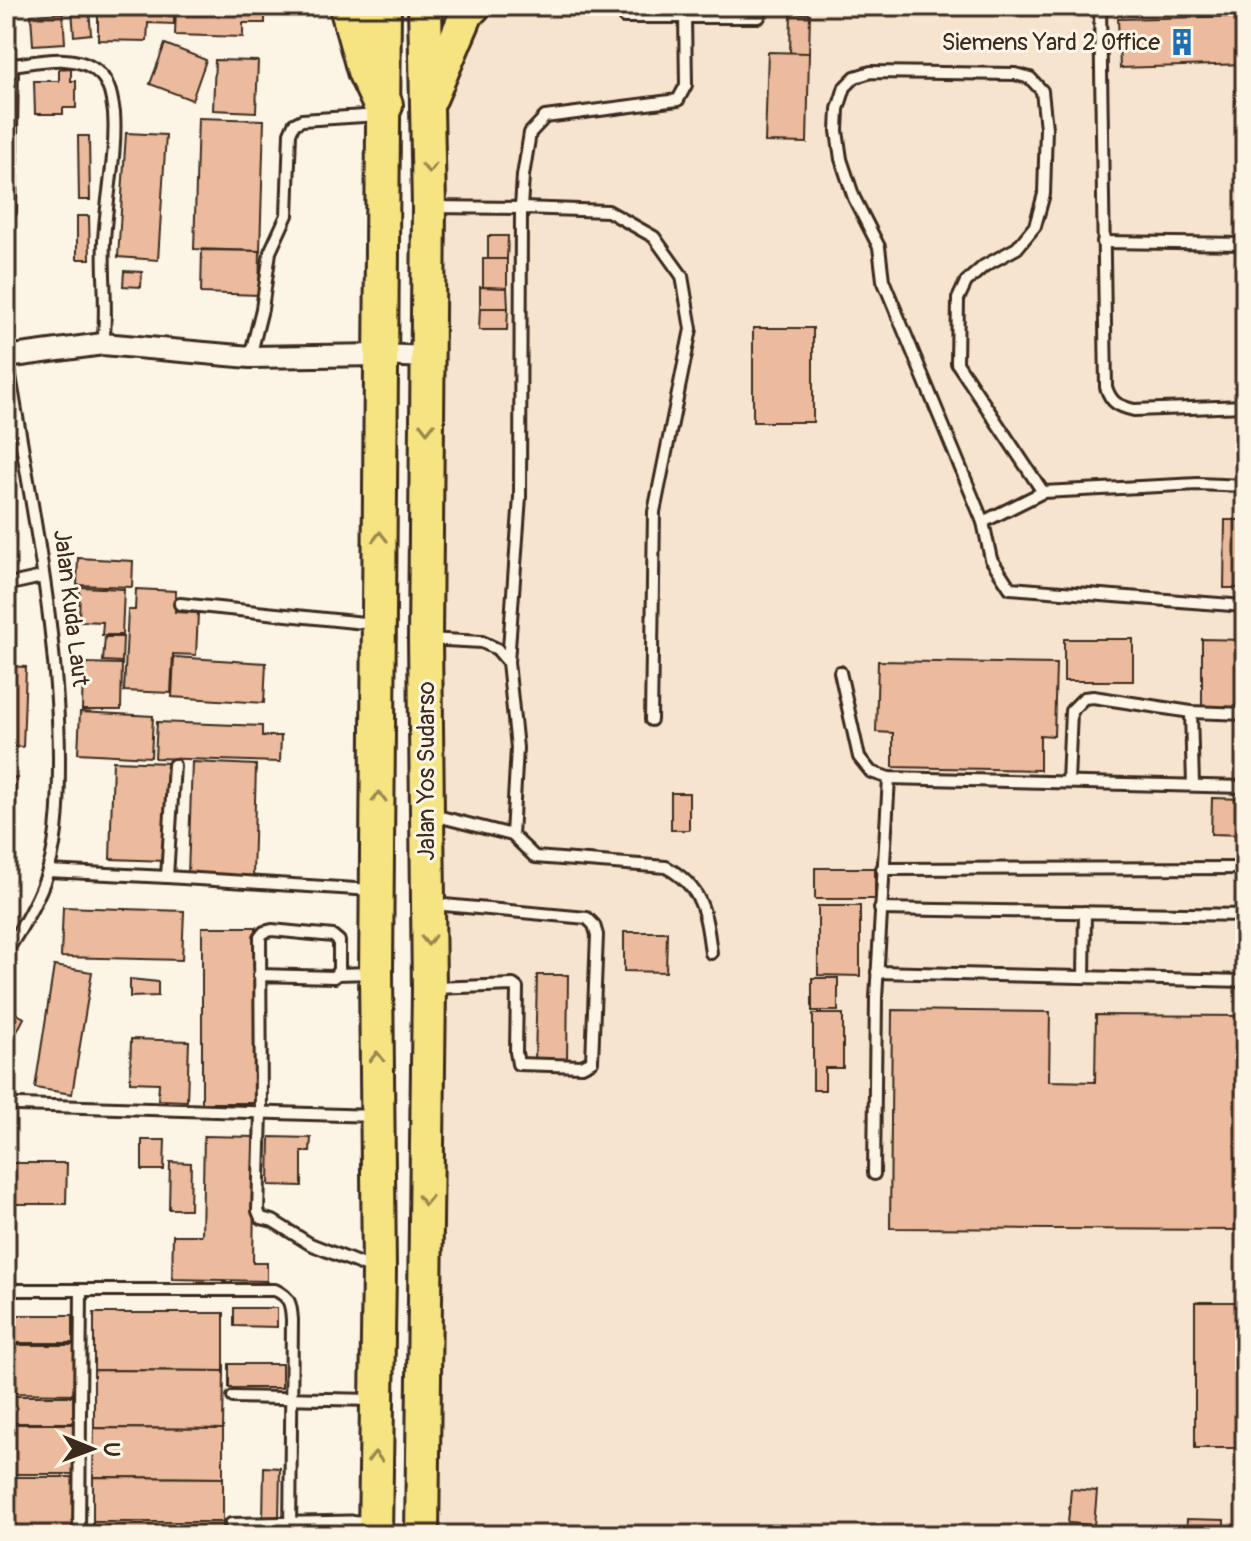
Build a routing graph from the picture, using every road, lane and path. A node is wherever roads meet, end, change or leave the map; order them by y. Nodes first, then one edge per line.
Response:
1 (349, 6) edge
2 (384, 6) edge
3 (425, 6) edge
4 (474, 6) edge
5 (1100, 6) edge
6 (685, 15) junction
7 (624, 17) dead end
8 (759, 17) dead end
9 (9, 66) edge
10 (428, 104) junction
11 (383, 110) junction
12 (429, 207) junction
13 (521, 208) junction
14 (7, 215) edge
15 (1103, 242) junction
16 (1245, 244) edge
17 (103, 344) junction
18 (380, 355) junction
19 (7, 357) edge
20 (250, 357) junction
21 (428, 357) junction
22 (1245, 406) edge
23 (1245, 486) edge
24 (1043, 492) junction
25 (983, 522) junction
26 (42, 577) junction
27 (6, 585) edge
28 (180, 604) dead end
29 (1245, 606) edge
30 (380, 624) junction
31 (425, 639) junction
32 (508, 662) junction
33 (840, 672) dead end
34 (1191, 712) junction
35 (1245, 714) edge
36 (651, 720) dead end
37 (174, 765) dead end
38 (889, 778) junction
39 (1068, 782) junction
40 (1193, 785) junction
41 (1245, 787) edge
42 (427, 814) junction
43 (512, 835) junction
44 (1245, 868) edge
45 (882, 869) junction
46 (48, 871) junction
47 (167, 877) junction
48 (378, 890) junction
49 (427, 903) junction
50 (880, 909) junction
51 (1085, 912) junction
52 (1245, 915) edge
53 (6, 952) edge
54 (711, 953) dead end
55 (877, 972) junction
56 (376, 973) junction
57 (337, 974) junction
58 (259, 975) junction
59 (1084, 977) junction
60 (1245, 981) edge
61 (429, 988) junction
62 (18, 1105) dead end
63 (261, 1113) junction
64 (377, 1116) junction
65 (874, 1174) dead end
66 (379, 1271) junction
67 (6, 1290) edge
68 (81, 1290) junction
69 (233, 1397) dead end
70 (292, 1398) junction
71 (375, 1401) junction
72 (290, 1523) junction
73 (231, 1524) dead end
74 (375, 1528) edge
75 (79, 1535) edge
76 (290, 1535) edge
77 (422, 1535) edge

1 - 11 highway
2 - 11 main road, Jalan Yos Sudarso
3 - 10 main road, Jalan Yos Sudarso
4 - 10 main road
5 - 15 lane
6 - 7 lane
6 - 8 lane
6 - 13 lane
9 - 14 lane
9 - 17 lane
10 -> 12 main road, Jalan Yos Sudarso
11 - 18 main road, Jalan Yos Sudarso
11 - 20 lane
12 - 13 lane
12 - 21 main road, Jalan Yos Sudarso
13 - 32 lane
13 - 36 lane
15 - 16 lane
15 - 22 lane
17 - 19 street, Jalan Kuda Laut
17 - 20 street, Jalan Kuda Laut
18 - 20 street, Jalan Kuda Laut
18 - 21 street, Jalan Kuda Laut
30 -> 18 main road, Jalan Yos Sudarso
19 - 26 lane, Jalan Kuda Laut
21 -> 31 main road, Jalan Yos Sudarso
23 - 24 lane
24 - 25 lane
24 - 25 lane
25 - 29 lane
26 - 27 lane
26 - 46 lane, Jalan Kuda Laut
28 - 30 lane
48 -> 30 main road, Jalan Yos Sudarso
31 - 32 lane
31 - 42 main road, Jalan Yos Sudarso
32 - 43 lane
33 - 38 lane
34 - 35 lane
34 - 39 lane
34 - 40 lane
37 - 47 lane
38 - 39 lane
38 - 45 lane
39 - 40 lane
40 - 41 lane
42 - 43 lane
42 - 49 main road, Jalan Yos Sudarso
43 - 54 lane
44 - 45 lane
45 - 50 lane
46 - 47 lane
46 - 53 lane, Jalan Kuda Laut
47 - 48 lane
48 - 56 main road, Jalan Yos Sudarso
49 -> 61 main road, Jalan Yos Sudarso
49 - 61 lane
50 - 51 lane
50 - 55 lane
51 - 52 lane
51 - 59 lane
55 - 59 lane
55 - 65 lane
56 - 57 lane
64 -> 56 main road, Jalan Yos Sudarso
57 - 58 lane
57 - 58 lane
58 - 63 lane
59 - 60 lane
61 -> 77 main road, Jalan Yos Sudarso
62 - 63 lane
63 - 64 lane
63 - 66 lane
64 - 66 main road, Jalan Yos Sudarso
66 - 71 main road, Jalan Yos Sudarso
67 - 68 lane
68 - 70 lane
68 - 75 lane
69 - 70 lane
70 - 71 lane
70 - 72 lane
74 -> 71 main road, Jalan Yos Sudarso
72 - 73 lane
72 - 74 lane
72 - 76 lane

